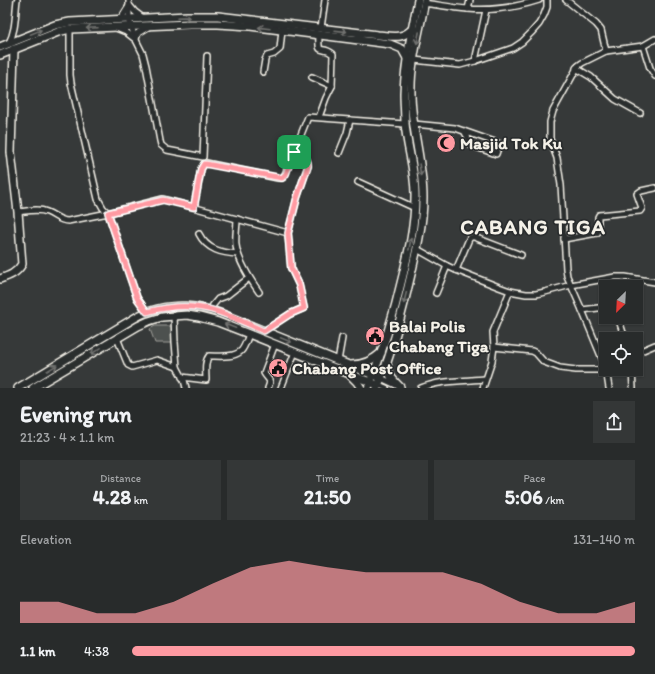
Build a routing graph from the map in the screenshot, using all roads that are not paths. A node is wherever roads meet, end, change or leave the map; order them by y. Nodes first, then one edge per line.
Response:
1 (17, 0) edge
2 (325, 0) edge
3 (470, 0) edge
4 (539, 0) edge
5 (547, 0) edge
6 (566, 0) edge
7 (422, 1) edge
8 (129, 3) edge
9 (468, 9) junction
10 (486, 10) junction
11 (145, 19) junction
12 (118, 20) junction
13 (130, 23) junction
14 (150, 25) junction
15 (111, 27) junction
16 (413, 28) junction
17 (70, 29) junction
18 (282, 30) junction
19 (320, 32) junction
20 (357, 36) junction
21 (655, 39) edge
22 (136, 40) junction
23 (9, 43) junction
24 (643, 46) junction
25 (0, 47) edge
26 (14, 49) junction
27 (606, 51) junction
28 (0, 55) edge
29 (207, 56) dead end
30 (411, 59) junction
31 (475, 61) junction
32 (576, 68) junction
33 (263, 72) dead end
34 (654, 72) edge
35 (312, 77) dead end
36 (332, 86) junction
37 (640, 114) dead end
38 (319, 118) junction
39 (350, 120) junction
40 (405, 124) junction
41 (414, 124) junction
42 (464, 131) junction
43 (294, 152) junction
44 (339, 153) dead end
45 (358, 182) dead end
46 (655, 188) edge
47 (371, 191) dead end
48 (194, 207) junction
49 (415, 209) junction
50 (18, 212) junction
51 (108, 213) junction
52 (237, 219) junction
53 (288, 233) junction
54 (199, 234) dead end
55 (564, 239) junction
56 (417, 249) junction
57 (238, 254) junction
58 (521, 255) dead end
59 (448, 266) junction
60 (456, 270) junction
61 (249, 278) junction
62 (0, 280) edge
63 (655, 282) edge
64 (571, 285) junction
65 (510, 290) junction
66 (259, 292) dead end
67 (436, 293) dead end
68 (599, 308) edge
69 (212, 310) junction
70 (582, 310) junction
71 (147, 312) junction
72 (174, 316) junction
73 (264, 331) junction
74 (249, 334) junction
75 (118, 338) junction
76 (342, 338) dead end
77 (276, 344) junction
78 (655, 345) edge
79 (494, 347) junction
80 (643, 350) edge
81 (295, 352) junction
82 (599, 352) edge
83 (381, 353) junction
84 (387, 361) junction
85 (341, 363) junction
86 (177, 367) junction
87 (599, 369) edge
88 (348, 373) junction
89 (607, 376) edge
90 (632, 376) edge
91 (182, 377) junction
92 (485, 379) junction
93 (370, 382) edge
94 (379, 384) edge
95 (18, 388) edge
96 (33, 388) edge
97 (186, 388) edge
98 (268, 388) edge
99 (282, 388) edge
100 (360, 388) edge
101 (386, 388) edge
102 (401, 388) edge
103 (421, 388) edge
104 (483, 388) edge
105 (609, 388) edge
106 (633, 388) edge

1 - 23 street
2 - 19 street
3 - 9 street
4 - 10 street
5 - 31 street
6 - 27 street
7 - 9 street
7 - 16 main road
7 -> 30 main road
8 - 11 street
8 - 12 street
8 - 13 street
9 - 10 street
10 - 31 street
11 - 13 main road
11 -> 19 main road
12 - 13 main road
23 -> 12 main road
13 - 14 main road
13 - 15 main road
13 - 22 street
18 -> 14 main road
14 - 22 street
15 -> 17 main road
15 - 22 street
16 - 20 main road
16 - 30 main road
17 - 26 main road
17 - 51 street
18 - 19 main road
18 - 33 street
19 - 20 main road
19 - 36 street
20 - 30 main road
21 - 24 street
22 - 29 street
23 - 25 main road
24 - 27 street
24 - 34 street
26 - 28 main road
26 - 50 main road
27 - 32 street
30 - 31 street
30 - 40 main road
30 - 41 main road
32 - 37 street
32 - 55 street
35 - 36 street
36 - 38 street
38 - 39 street
38 - 43 street
39 - 40 street
39 - 44 street
40 - 49 main road
41 - 42 street
41 -> 56 main road
42 - 42 street
43 - 48 street
43 - 53 street
45 - 49 street
46 - 55 street
47 - 49 street
48 - 51 street
48 - 52 street
83 -> 49 main road
50 - 51 street
50 - 62 main road
51 - 71 street
52 - 53 street
52 - 57 street
53 - 73 street
54 - 57 street
55 - 64 street
56 - 59 street
56 -> 84 main road
57 - 61 street
58 - 60 street
59 - 60 street
59 - 67 street
60 - 65 street
61 - 66 street
61 - 69 street
63 - 64 street
64 - 65 street
64 - 70 street
65 - 79 street
68 - 70 street
69 - 71 main road
69 - 73 main road
70 - 82 street
95 -> 71 main road
74 -> 72 main road
72 - 75 main road
72 - 86 street
73 -> 85 main road
74 - 77 main road
74 - 91 street
75 - 86 street
75 -> 96 main road
76 - 85 street
77 - 81 main road
77 - 98 street
78 - 80 street
79 - 87 street
79 - 92 street
81 - 88 main road
81 - 99 street
83 - 85 main road
83 - 93 main road
84 - 94 main road
84 - 102 main road
85 - 93 main road
86 - 91 street
88 - 93 main road
88 - 100 main road
89 - 105 street
90 - 106 street
91 - 97 street
92 - 103 street
92 - 104 street
93 - 94 main road
94 - 101 street
94 - 102 street

